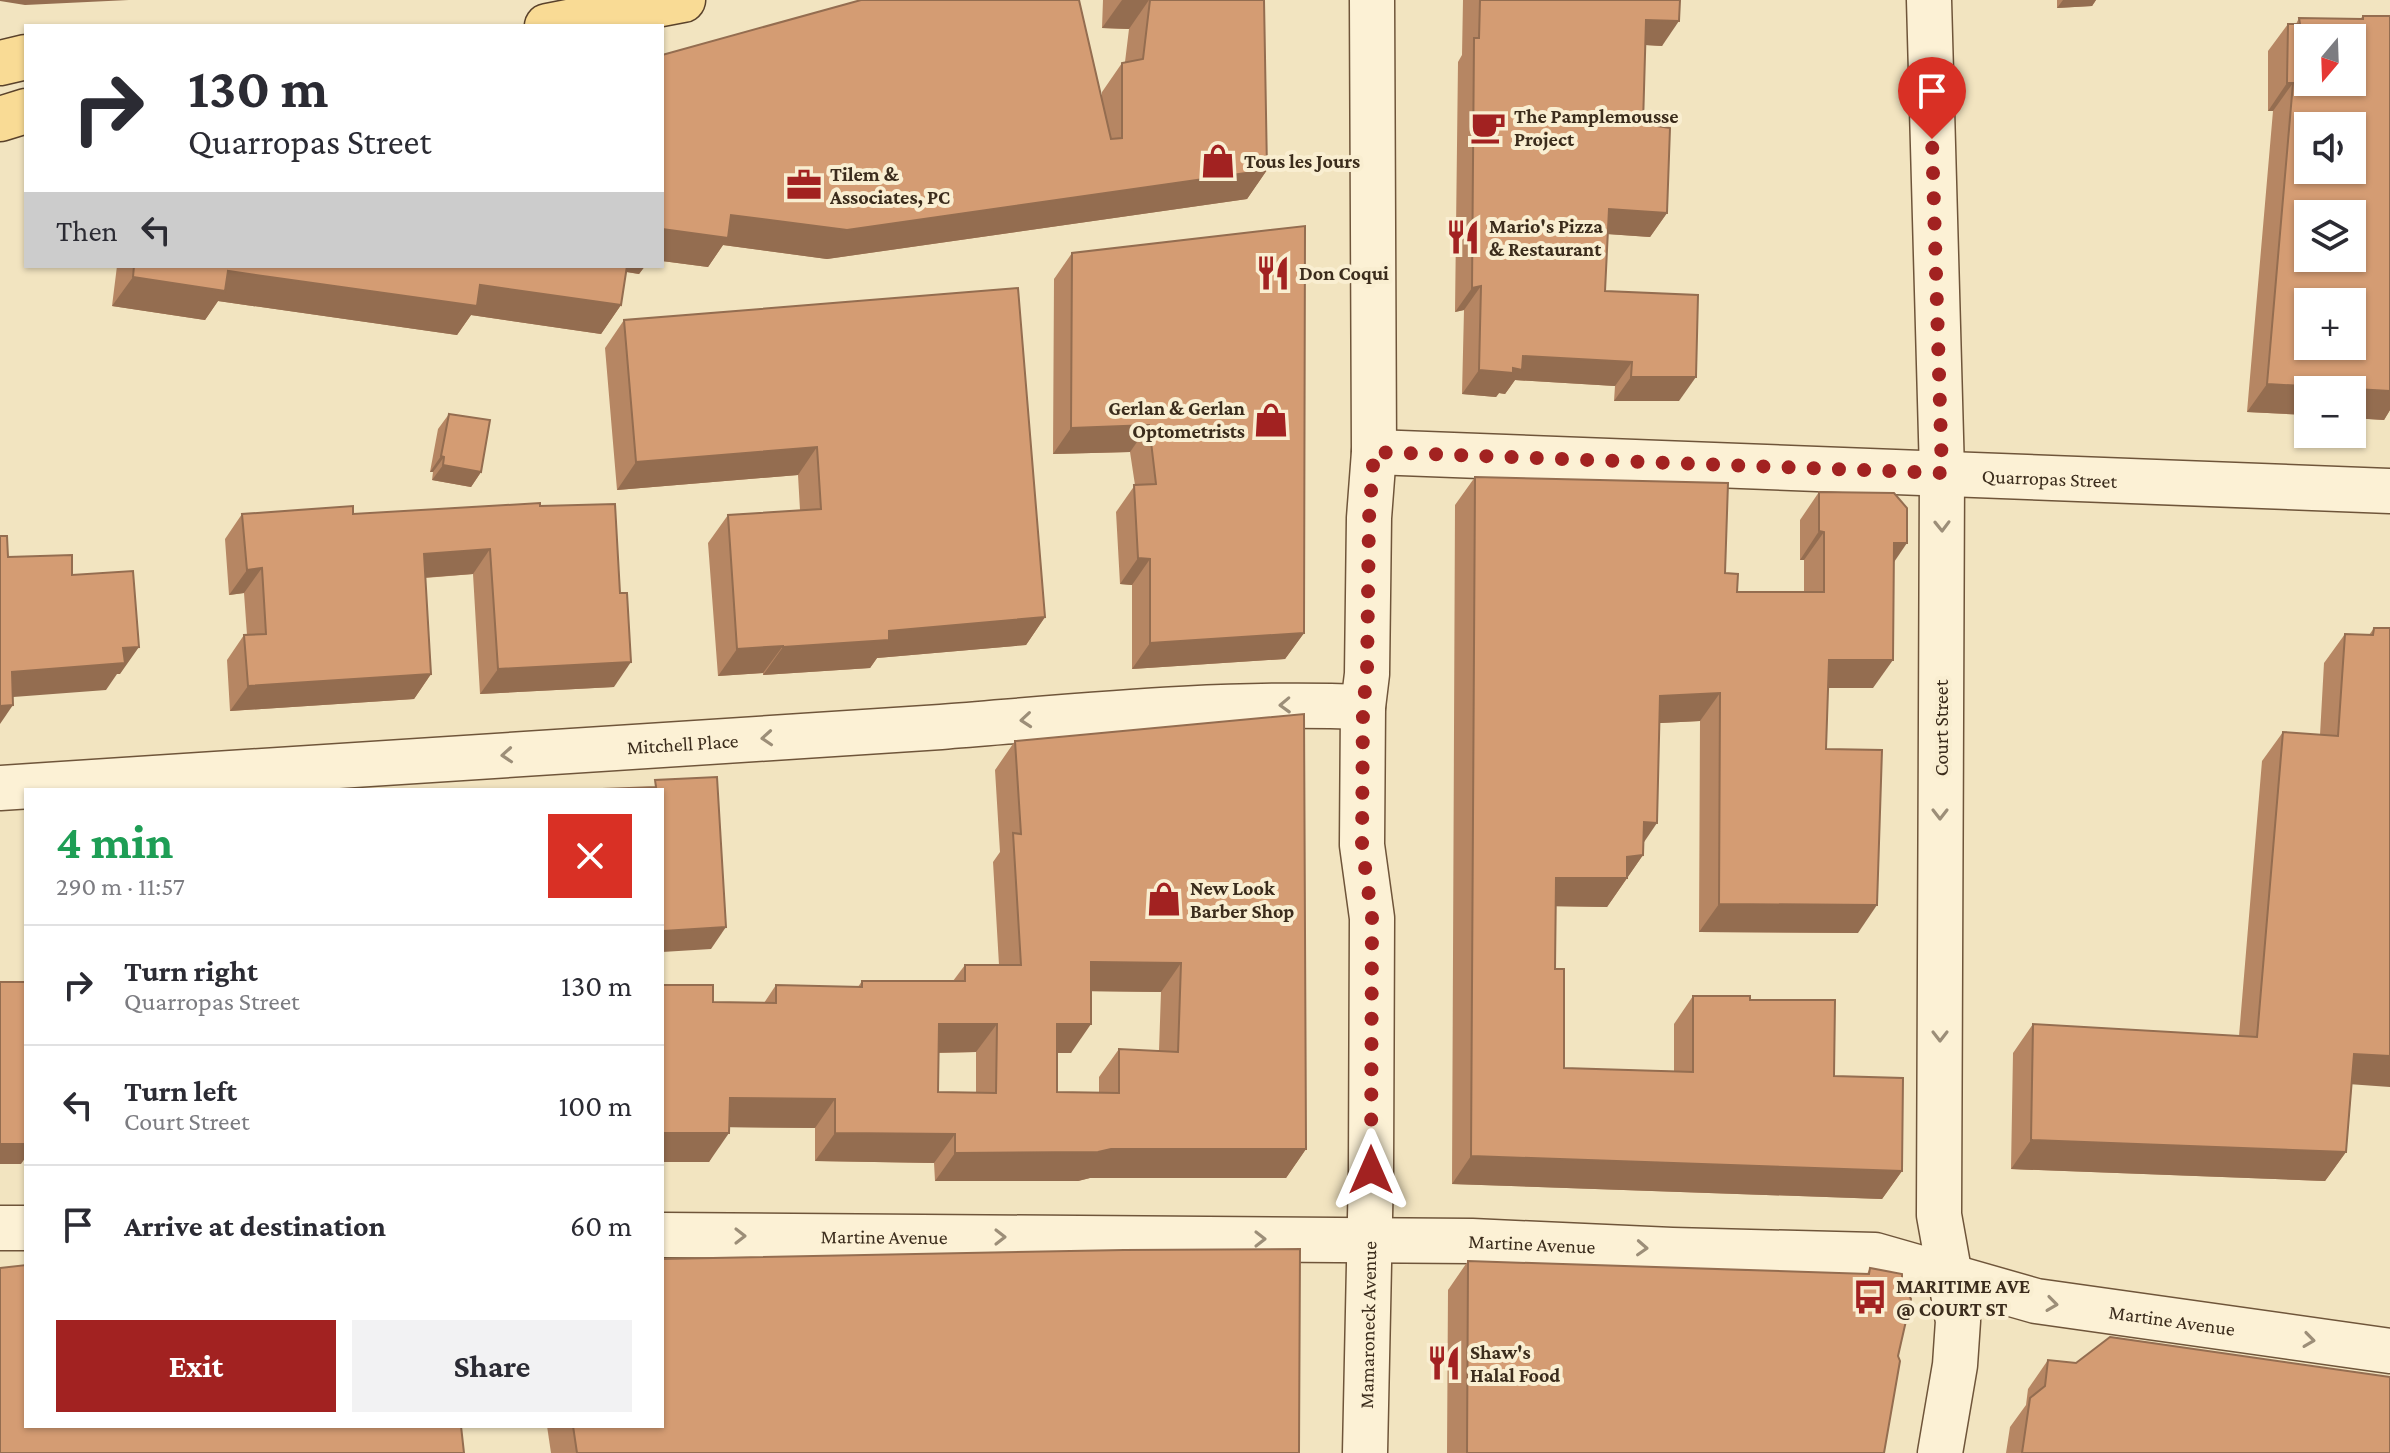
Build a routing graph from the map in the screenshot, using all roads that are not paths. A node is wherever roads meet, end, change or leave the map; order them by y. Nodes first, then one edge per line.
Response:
1 (683, 0) edge
2 (1372, 0) edge
3 (1929, 0) edge
4 (557, 24) edge
5 (24, 57) edge
6 (0, 63) edge
7 (24, 112) edge
8 (0, 119) edge
9 (1374, 452) junction
10 (1942, 473) junction
11 (2390, 491) edge
12 (1363, 707) junction
13 (0, 788) edge
14 (0, 1228) edge
15 (24, 1228) edge
16 (664, 1235) edge
17 (1368, 1240) junction
18 (1950, 1276) junction
19 (2390, 1351) edge
20 (1365, 1453) edge
21 (1940, 1453) edge

1 - 4 main road
2 - 9 street, Mamaroneck Avenue
3 - 10 street, Court Street
5 - 6 main road
7 - 8 main road
9 - 10 street, Quarropas Street
9 - 12 street, Mamaroneck Avenue
10 - 11 street, Quarropas Street
10 -> 18 street, Court Street
12 -> 13 street, Mitchell Place
12 - 17 street, Mamaroneck Avenue
14 - 15 street
16 -> 17 street, Martine Avenue
17 -> 18 street, Martine Avenue
17 - 20 street, Mamaroneck Avenue
18 -> 19 street, Martine Avenue
18 - 21 street, Court Street

